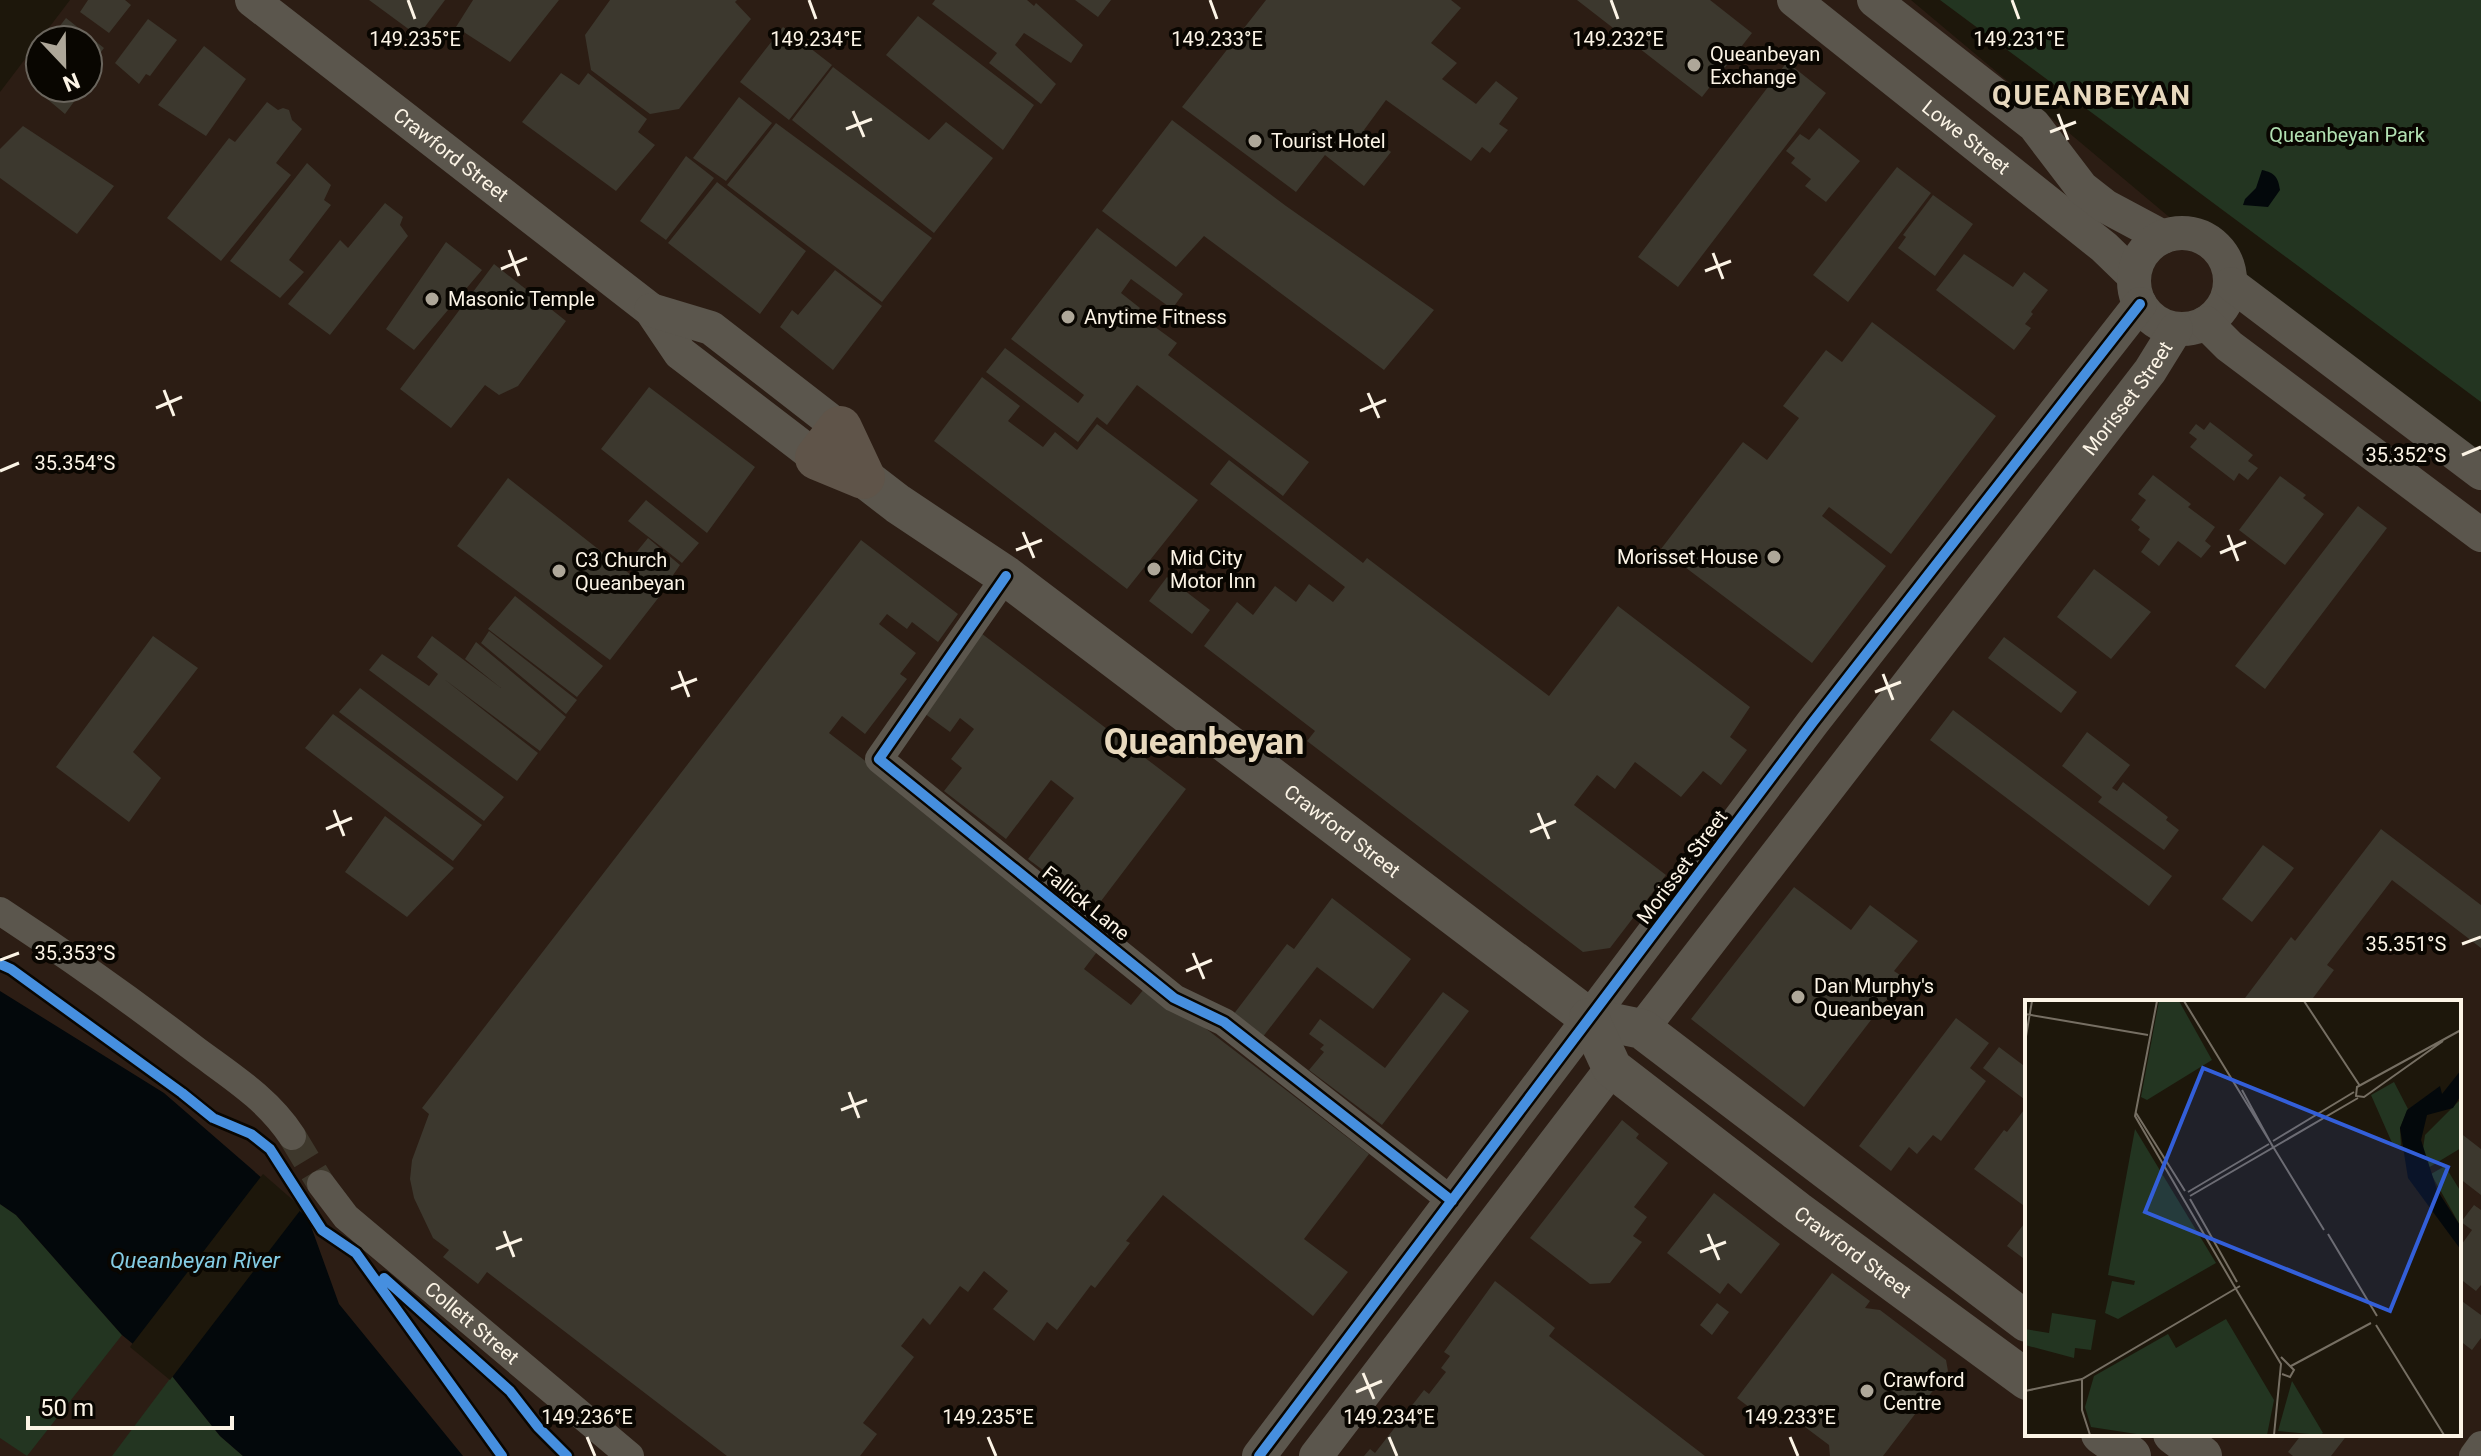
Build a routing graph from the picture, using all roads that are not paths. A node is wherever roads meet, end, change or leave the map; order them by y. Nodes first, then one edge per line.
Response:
1 (252, 0) edge
2 (1794, 0) edge
3 (1874, 0) edge
4 (2163, 237) junction
5 (2231, 284) junction
6 (2137, 290) junction
7 (2191, 326) junction
8 (829, 443) joint
9 (2481, 473) edge
10 (863, 477) joint
11 (2481, 535) edge
12 (1006, 576) junction
13 (0, 911) edge
14 (1589, 1018) junction
15 (1642, 1029) junction
16 (1612, 1068) junction
17 (292, 1136) tunnel mouth
18 (321, 1184) tunnel mouth
19 (1452, 1201) junction
20 (2025, 1320) edge
21 (2025, 1379) edge
22 (2104, 1436) edge
23 (2176, 1436) edge
24 (2481, 1445) edge
25 (630, 1456) edge
26 (1259, 1456) edge
27 (1316, 1456) edge
28 (2131, 1456) edge
29 (2202, 1456) edge
30 (2473, 1456) edge

1 - 8 street, Crawford Street
2 - 6 street, Lowe Street
3 - 4 street
4 - 5 street
4 - 6 street
5 - 7 street
5 - 9 street
6 - 7 street
6 - 14 street, Morisset Street
7 - 11 street
7 - 15 street, Morisset Street
8 - 10 highway, Crawford Street
10 - 12 main road, Crawford Street
12 - 14 main road, Crawford Street
12 - 19 street, Fallick Lane
13 - 17 street
14 - 15 main road, Crawford Street
14 - 16 main road, Crawford Street
14 - 19 street, Morisset Street
15 - 16 main road, Morisset Street
15 - 20 main road, Crawford Street
16 - 21 main road, Crawford Street
16 - 27 street, Morisset Street
18 - 25 street, Collett Street
19 - 26 street, Morisset Street
22 - 28 main road
23 - 29 main road
24 - 30 street

